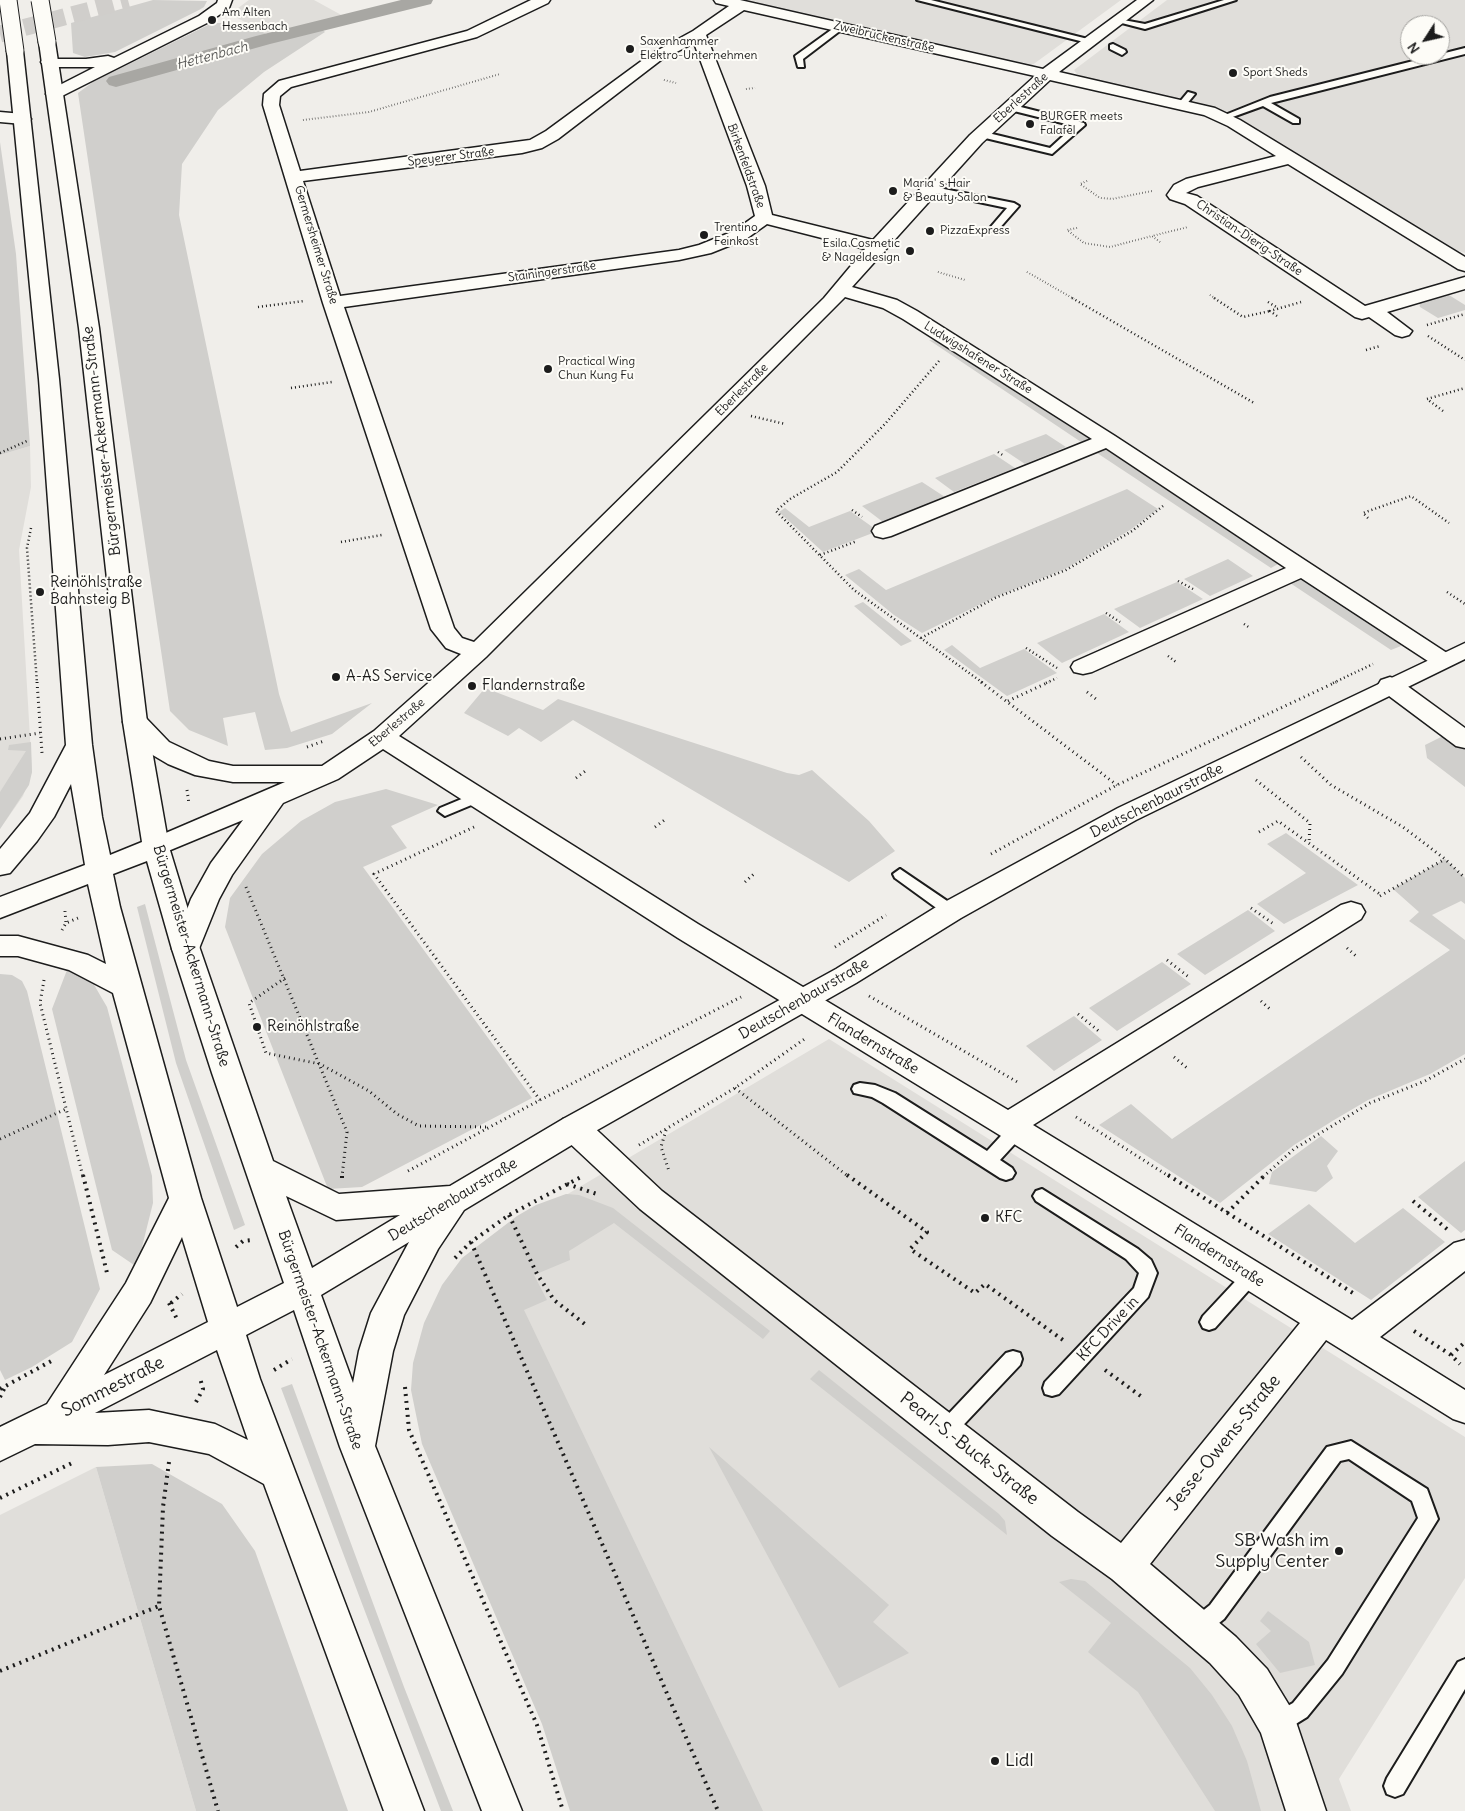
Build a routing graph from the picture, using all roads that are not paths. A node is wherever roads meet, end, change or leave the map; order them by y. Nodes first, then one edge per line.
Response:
1 (8, 0) edge
2 (40, 0) edge
3 (225, 0) edge
4 (543, 0) edge
5 (721, 0) edge
6 (921, 0) edge
7 (958, 0) edge
8 (1146, 0) edge
9 (1232, 0) edge
10 (744, 2) edge
11 (949, 7) junction
12 (1118, 21) junction
13 (841, 27) junction
14 (698, 34) junction
15 (1092, 41) junction
16 (1113, 47) dead end
17 (1465, 51) edge
18 (1122, 52) dead end
19 (129, 56) junction
20 (50, 62) junction
21 (801, 65) dead end
22 (1047, 74) junction
23 (54, 94) junction
24 (1265, 102) junction
25 (5, 103) edge
26 (1009, 107) junction
27 (1224, 117) junction
28 (23, 118) junction
29 (1296, 121) dead end
30 (980, 134) junction
31 (1290, 158) junction
32 (295, 177) junction
33 (929, 189) junction
34 (764, 218) junction
35 (994, 229) dead end
36 (876, 246) junction
37 (1465, 265) edge
38 (1465, 283) edge
39 (842, 290) junction
40 (332, 300) junction
41 (1372, 310) junction
42 (1402, 331) dead end
43 (1108, 440) junction
44 (883, 531) road end
45 (1304, 568) junction
46 (478, 652) junction
47 (1454, 655) edge
48 (1082, 667) road end
49 (1390, 685) junction
50 (135, 722) junction
51 (383, 737) junction
52 (1465, 740) edge
53 (79, 745) junction
54 (329, 773) junction
55 (476, 798) junction
56 (272, 799) junction
57 (445, 811) dead end
58 (156, 847) junction
59 (0, 866) edge
60 (99, 871) junction
61 (900, 874) dead end
62 (0, 908) edge
63 (951, 911) junction
64 (1351, 912) dead end
65 (0, 946) edge
66 (186, 948) junction
67 (126, 987) junction
68 (803, 1001) junction
69 (860, 1089) dead end
70 (574, 1128) junction
71 (1013, 1128) junction
72 (989, 1161) junction
73 (259, 1168) junction
74 (1006, 1173) dead end
75 (1042, 1196) dead end
76 (185, 1198) junction
77 (454, 1199) junction
78 (1458, 1242) edge
79 (1251, 1276) junction
80 (302, 1290) junction
81 (1322, 1320) junction
82 (1210, 1322) dead end
83 (227, 1330) junction
84 (1353, 1339) junction
85 (1013, 1359) dead end
86 (1052, 1388) dead end
87 (1465, 1408) edge
88 (45, 1422) junction
89 (945, 1431) junction
90 (0, 1445) edge
91 (358, 1447) junction
92 (278, 1474) junction
93 (1125, 1567) junction
94 (1197, 1628) junction
95 (1465, 1669) edge
96 (1278, 1724) junction
97 (1395, 1786) dead end
98 (404, 1811) edge
99 (502, 1811) edge
100 (1306, 1811) edge

1 - 25 street, bridge
2 - 20 street, Bürgermeister-Ackermann-Straße, bridge
3 - 19 street
4 - 32 street, Germersheimer Straße
5 - 10 street, Zweibrückenstraße
6 - 11 lane
7 - 11 lane
8 - 12 street, Eberlestraße
9 - 12 lane
10 - 13 street, Zweibrückenstraße
10 - 14 street
11 - 15 lane
12 - 15 street, Eberlestraße
13 - 21 lane
13 - 22 street, Zweibrückenstraße
14 - 32 street, Speyerer Straße
14 - 34 street, Birkenfeldstraße
15 - 22 street, Eberlestraße
16 - 18 lane
17 - 24 lane
19 - 20 street
19 - 23 street
20 - 23 street, Bürgermeister-Ackermann-Straße
22 - 26 street, Eberlestraße
22 - 27 street
23 - 50 street, Bürgermeister-Ackermann-Straße
24 - 27 lane
24 - 29 lane
25 - 28 street
25 - 28 street
26 - 30 street, Eberlestraße
26 - 30 lane
27 - 31 street
28 - 53 street
30 - 33 street, Eberlestraße
31 - 37 street
31 - 41 street, Christian-Dierig-Straße
32 - 40 street, Germersheimer Straße
33 - 35 lane
33 - 36 street, Eberlestraße
34 - 36 street, Birkenfeldstraße
34 - 40 street, Stainingerstraße
36 - 39 street, Eberlestraße
38 - 41 street, Christian-Dierig-Straße
39 - 43 street, Ludwigshafener Straße
39 - 46 street, Eberlestraße
40 - 46 street, Germersheimer Straße
41 - 42 street, Christian-Dierig-Straße
43 - 44 street
43 - 45 street, Ludwigshafener Straße
45 - 47 street, Ludwigshafener Straße
45 - 48 street
46 - 51 street, Eberlestraße
47 - 49 street, Deutschenbaurstraße
49 - 52 street
49 - 63 street, Deutschenbaurstraße
50 - 54 street
50 - 58 street, Bürgermeister-Ackermann-Straße
51 - 54 street, Eberlestraße
51 - 55 street, Flandernstraße
53 - 59 street
53 - 60 street
54 - 56 street, Eberlestraße
55 - 57 lane
55 - 68 street, Flandernstraße
56 - 58 street, Eberlestraße
56 - 66 street, Eberlestraße
58 - 60 street
58 - 66 street, Bürgermeister-Ackermann-Straße
60 - 62 street
60 - 67 street
61 - 63 lane
63 - 68 street, Deutschenbaurstraße
64 - 71 street
65 - 67 street
66 - 73 street, Bürgermeister-Ackermann-Straße
67 - 76 street
68 - 70 street, Deutschenbaurstraße
68 - 71 street, Flandernstraße
69 - 72 lane
70 - 77 street, Deutschenbaurstraße
70 - 89 street, Pearl-S.-Buck-Straße
71 - 72 lane
71 - 79 street, Flandernstraße
72 - 74 lane
73 - 77 street
73 - 80 street, Bürgermeister-Ackermann-Straße
75 - 86 lane, KFC Drive in
76 - 83 street
76 - 88 street
77 - 80 street, Deutschenbaurstraße
77 - 91 street
78 - 84 street
79 - 81 street, Flandernstraße
79 - 82 lane
80 - 83 street, Deutschenbaurstraße
80 - 91 street, Bürgermeister-Ackermann-Straße
81 - 84 street, Flandernstraße
81 - 93 street, Jesse-Owens-Straße
83 - 88 street, Sommestraße
83 - 92 street
84 - 87 street, Flandernstraße
85 - 89 lane
88 - 90 street, Sommestraße
88 - 92 street
89 - 93 street, Pearl-S.-Buck-Straße
91 - 99 street, Bürgermeister-Ackermann-Straße
92 - 98 street
93 - 94 street, Pearl-S.-Buck-Straße
94 - 96 street, Pearl-S.-Buck-Straße
94 - 96 lane
95 - 97 lane
96 - 100 street, Pearl-S.-Buck-Straße

